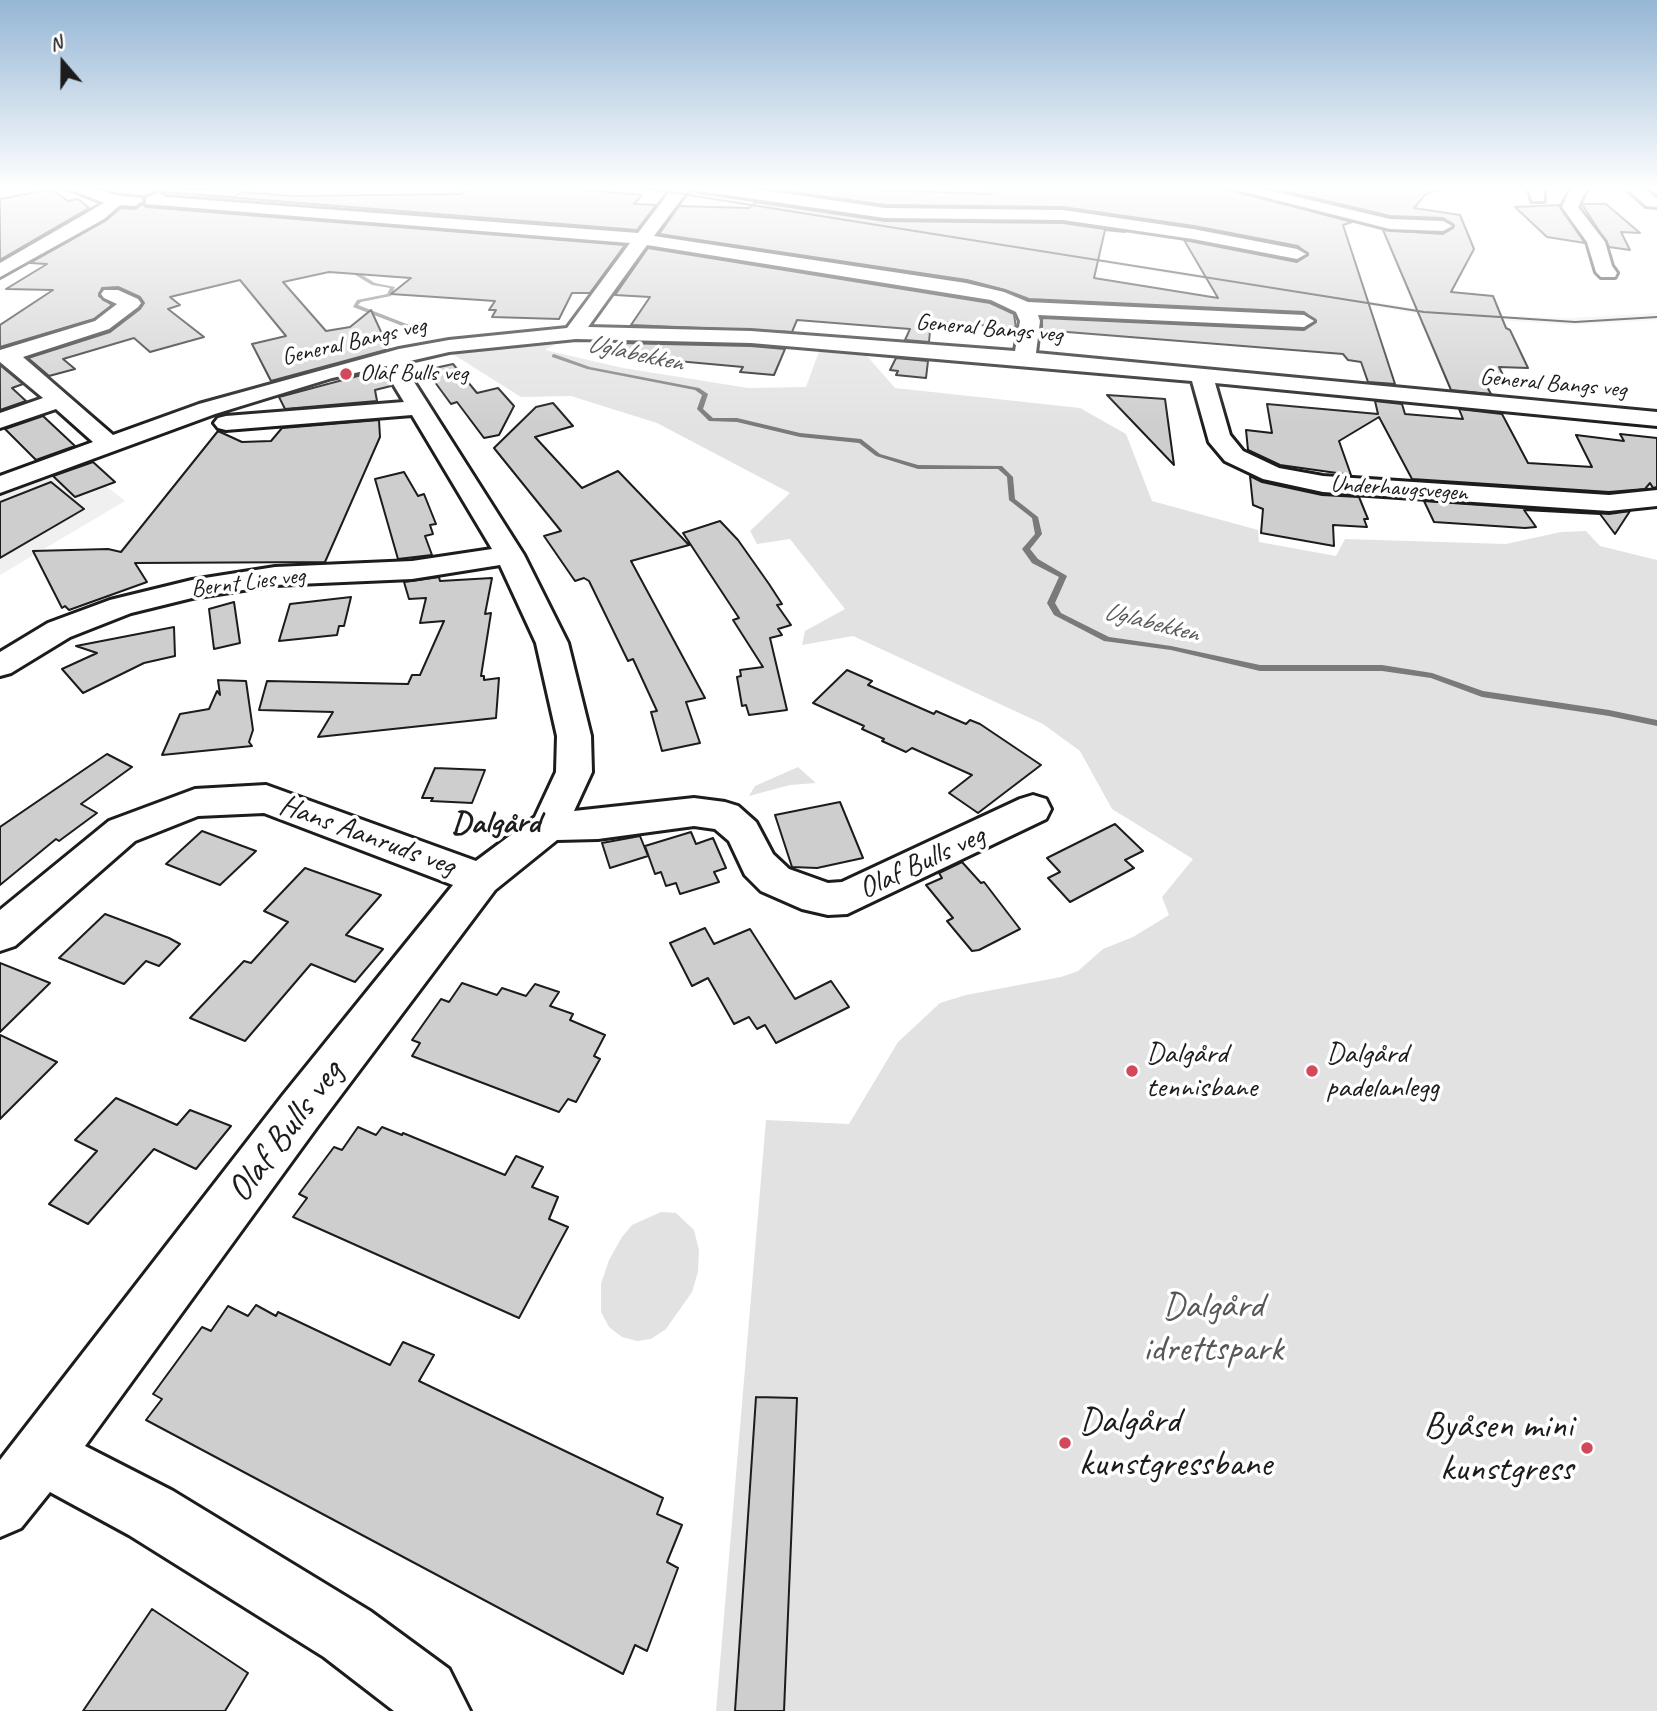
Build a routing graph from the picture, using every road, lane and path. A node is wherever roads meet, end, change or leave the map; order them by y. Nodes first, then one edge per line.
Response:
1 (621, 266) edge
2 (816, 266) edge
3 (1602, 266) edge
4 (1608, 273) dead end
5 (111, 294) dead end
6 (1025, 308) junction
7 (1304, 321) dead end
8 (576, 333) junction
9 (399, 355) junction
10 (4, 356) edge
11 (1025, 358) junction
12 (1202, 376) junction
13 (58, 401) junction
14 (417, 408) junction
15 (1657, 419) edge
16 (0, 421) edge
17 (226, 423) dead end
18 (108, 444) junction
19 (0, 485) edge
20 (1657, 498) edge
21 (510, 555) junction
22 (0, 666) edge
23 (1033, 809) dead end
24 (549, 826) junction
25 (481, 879) junction
26 (0, 934) edge
27 (42, 1456) junction
28 (0, 1507) edge
29 (436, 1711) edge

1 - 8 street
2 - 6 street
3 - 4 street
5 - 10 street
6 - 7 street
6 - 11 street
8 - 9 street, General Bangs veg
8 - 11 street, General Bangs veg
9 - 14 street, Olaf Bulls veg
9 - 18 street, General Bangs veg
10 - 13 street
11 - 12 street, General Bangs veg
12 - 15 street, General Bangs veg
12 - 20 street, Underhaugsvegen
13 - 16 street
13 - 18 street
14 - 17 street
14 - 21 street, Olaf Bulls veg
18 - 19 street, General Bangs veg
21 - 22 street, Bernt Lies veg
21 - 24 street, Olaf Bulls veg
23 - 24 street, Olaf Bulls veg
24 - 25 street, Olaf Bulls veg
25 - 26 street, Hans Aanruds veg
25 - 27 street, Olaf Bulls veg
27 - 28 street, Olaf Bulls veg
27 - 29 street

